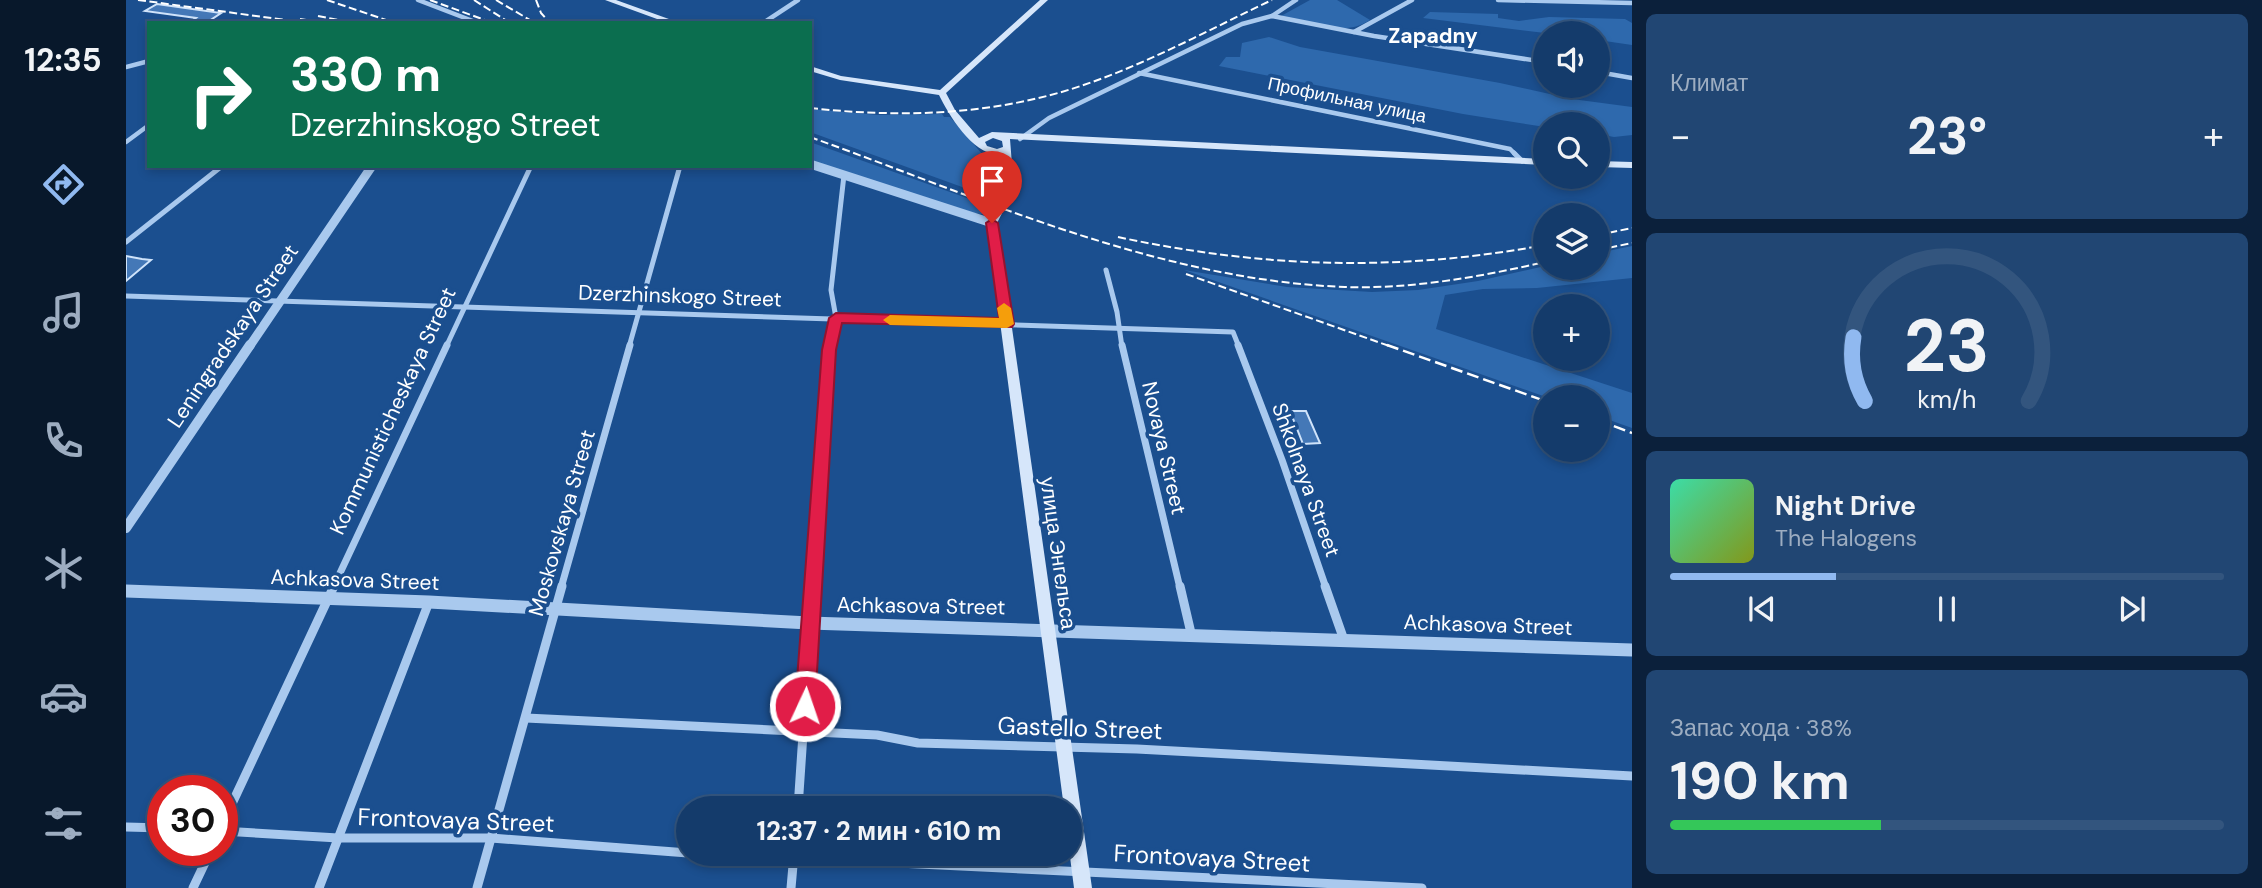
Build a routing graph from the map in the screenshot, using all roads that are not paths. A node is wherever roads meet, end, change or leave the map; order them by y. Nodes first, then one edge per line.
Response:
1 (418, 0) edge
2 (608, 0) edge
3 (797, 0) edge
4 (1044, 0) edge
5 (1296, 0) edge
6 (1412, 0) edge
7 (1498, 0) edge
8 (1632, 3) edge
9 (1272, 16) junction
10 (473, 21) edge
11 (670, 21) edge
12 (766, 21) edge
13 (1347, 33) junction
14 (1533, 60) edge
15 (147, 62) edge
16 (126, 67) edge
17 (812, 69) edge
18 (1139, 73) junction
19 (1610, 74) edge
20 (1632, 78) edge
21 (942, 93) junction
22 (147, 126) edge
23 (967, 130) junction
24 (997, 136) junction
25 (1020, 139) junction
26 (126, 142) edge
27 (1009, 146) junction
28 (981, 147) junction
29 (1522, 161) junction
30 (1533, 161) edge
31 (1610, 164) edge
32 (812, 165) edge
33 (1632, 165) edge
34 (219, 168) edge
35 (372, 168) edge
36 (530, 168) edge
37 (679, 168) edge
38 (844, 174) junction
39 (1007, 174) junction
40 (992, 223) junction
41 (126, 242) edge
42 (1106, 270) dead end
43 (126, 296) edge
44 (280, 301) junction
45 (463, 308) junction
46 (640, 312) junction
47 (836, 318) junction
48 (1007, 324) junction
49 (1117, 326) junction
50 (1233, 332) joint
51 (126, 528) edge
52 (126, 591) edge
53 (327, 597) junction
54 (429, 602) junction
55 (555, 609) junction
56 (809, 623) junction
57 (1047, 629) junction
58 (1191, 633) junction
59 (1344, 640) junction
60 (1632, 650) edge
61 (526, 718) junction
62 (804, 734) junction
63 (1064, 747) junction
64 (1632, 776) edge
65 (238, 790) edge
66 (799, 796) edge
67 (126, 827) edge
68 (147, 828) edge
69 (238, 832) edge
70 (338, 838) junction
71 (491, 838) junction
72 (676, 852) edge
73 (203, 866) edge
74 (793, 866) edge
75 (956, 866) edge
76 (1082, 873) junction
77 (193, 888) edge
78 (319, 888) edge
79 (477, 888) edge
80 (791, 888) edge
81 (1083, 888) edge
82 (1422, 888) edge

1 - 10 street
2 - 11 main road
3 - 12 street
4 - 21 main road
5 - 9 street
6 - 13 street
7 - 8 street
9 - 13 street
9 - 18 street
13 - 14 street
15 - 16 street
17 - 21 main road
18 - 25 street
18 - 29 street, Профильная улица
19 - 20 street
21 - 23 main road
22 - 26 street
23 - 24 main road
23 - 28 main road
24 - 25 main road
24 - 27 main road
24 - 28 main road
25 - 27 main road
25 - 29 main road
27 - 28 main road
27 - 39 main road
28 - 39 main road
29 - 30 main road, Профильная улица
31 - 33 main road
32 - 38 street
34 - 41 street
35 - 44 street, Leningradskaya Street
36 - 45 street, Kommunisticheskaya Street
37 - 46 street, Moskovskaya Street
38 - 40 street
38 - 47 street
39 - 40 main road
40 - 48 main road, улица Энгельса
42 - 49 street, Novaya Street
43 - 44 street, Dzerzhinskogo Street
44 - 45 street, Dzerzhinskogo Street
44 - 51 street, Leningradskaya Street
45 - 46 street, Dzerzhinskogo Street
45 - 53 street, Kommunisticheskaya Street
46 - 47 street, Dzerzhinskogo Street
46 - 55 street, Moskovskaya Street
47 - 48 street, Dzerzhinskogo Street
47 - 56 street
48 - 49 street, Dzerzhinskogo Street
48 - 57 main road, улица Энгельса
49 - 50 street, Dzerzhinskogo Street
49 - 58 street, Novaya Street
50 - 59 street, Shkolnaya Street
52 - 53 street, Achkasova Street
53 - 54 street, Achkasova Street
53 - 65 street, Kommunisticheskaya Street
54 - 55 street, Achkasova Street
54 - 70 street
55 - 56 street, Achkasova Street
55 - 61 street, Moskovskaya Street
56 - 57 street, Achkasova Street
56 - 62 street
57 - 58 street, Achkasova Street
57 - 63 main road, улица Энгельса
58 - 59 street, Achkasova Street
59 - 60 street, Achkasova Street
61 - 62 street, Gastello Street
61 - 71 street, Moskovskaya Street
62 - 63 street, Gastello Street
62 - 66 street
63 - 64 street, Gastello Street
63 - 76 main road, улица Энгельса
67 - 68 street
69 - 70 street, Frontovaya Street
70 - 71 street, Frontovaya Street
70 - 78 street
71 - 72 street, Frontovaya Street
71 - 79 street, Moskovskaya Street
73 - 77 street
74 - 80 street
75 - 76 street, Frontovaya Street
76 - 81 main road, улица Энгельса
76 - 82 street, Frontovaya Street

